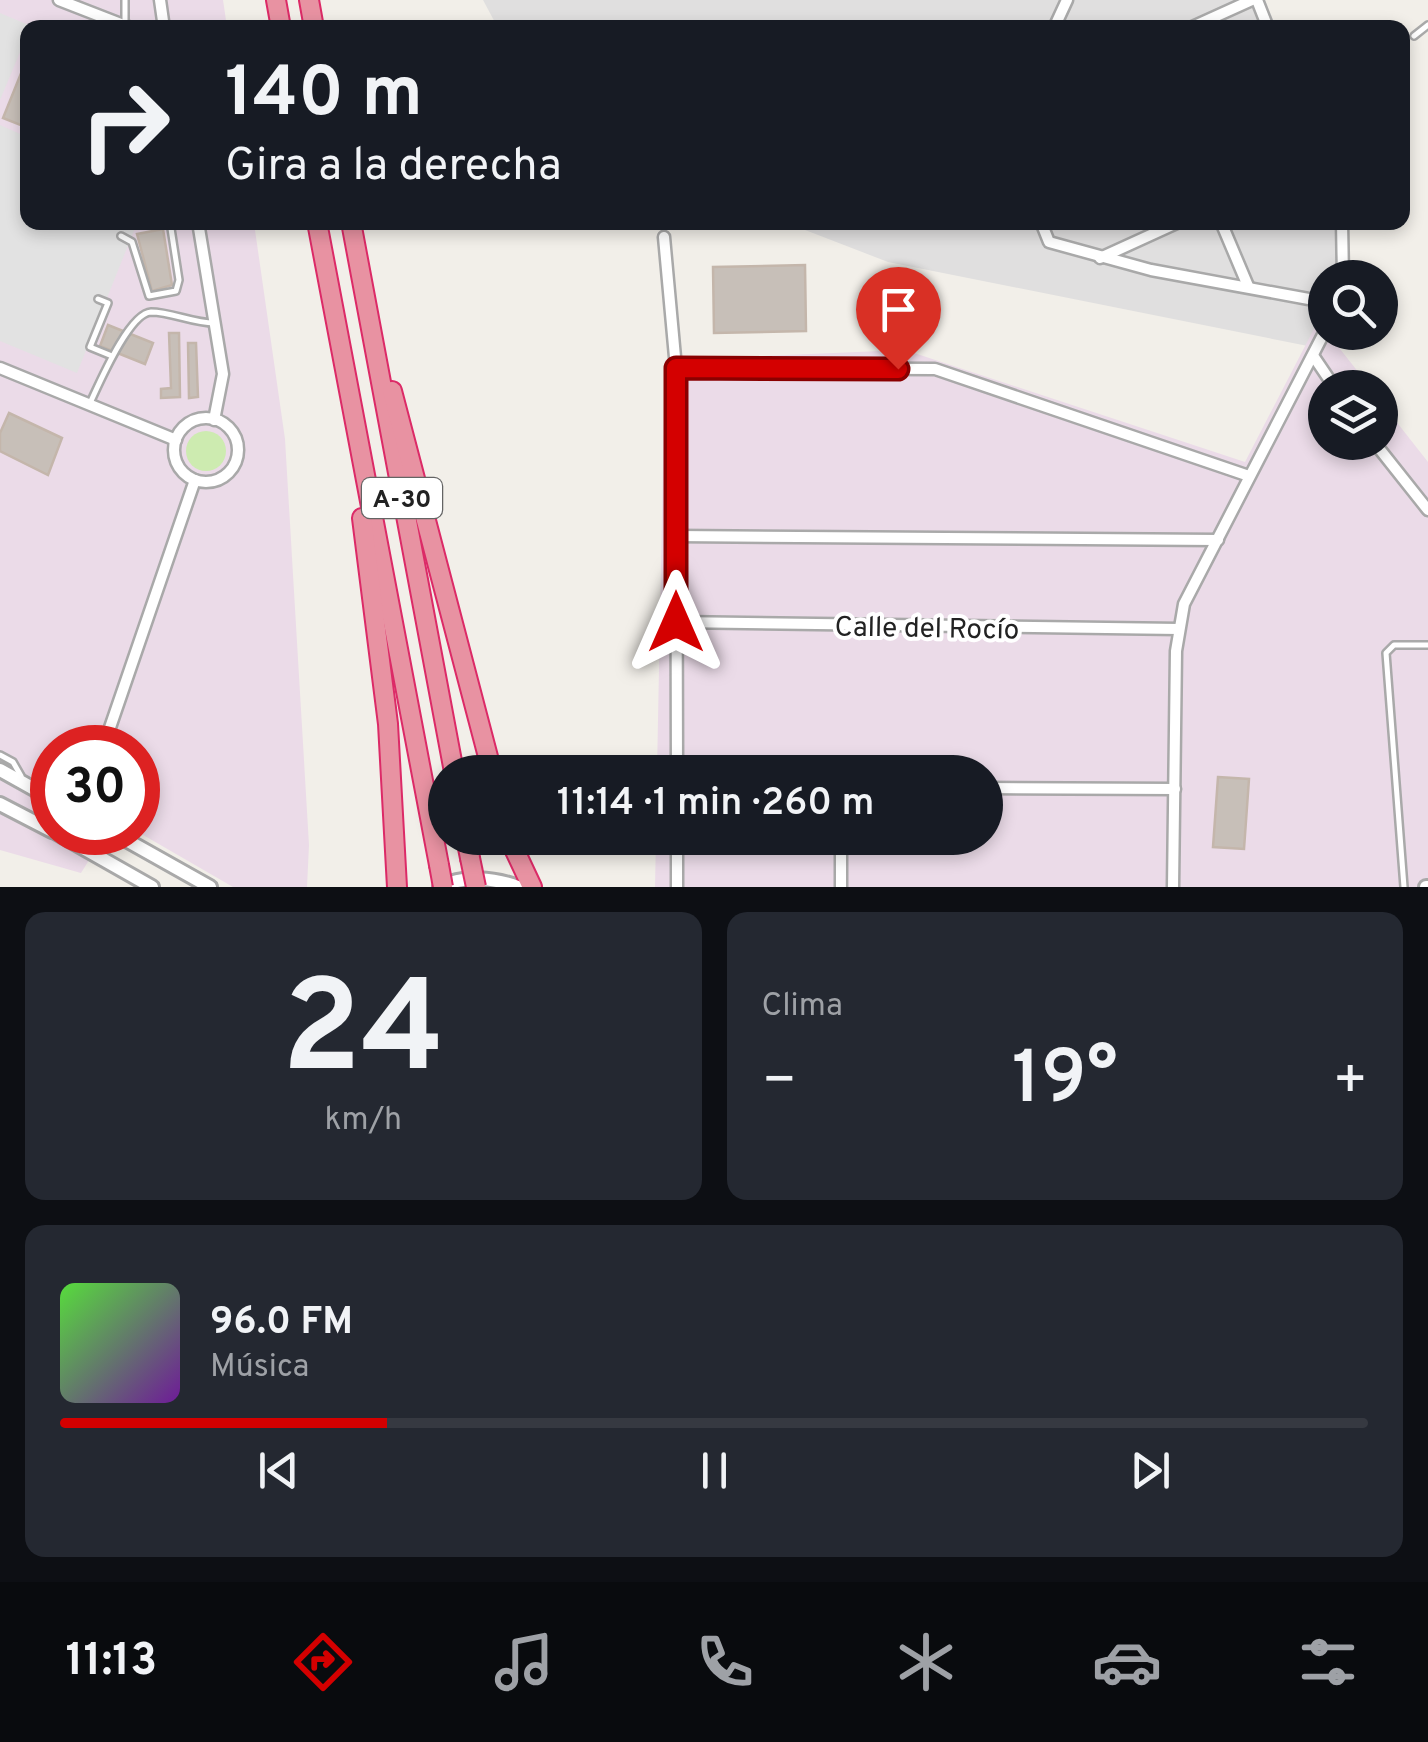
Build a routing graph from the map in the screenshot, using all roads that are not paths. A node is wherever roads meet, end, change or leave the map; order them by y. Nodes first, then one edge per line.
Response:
1 (59, 0) edge
2 (1254, 0) edge
3 (112, 20) edge
4 (1208, 20) edge
5 (1428, 25) edge
6 (1414, 36) dead end
7 (171, 230) edge
8 (199, 230) edge
9 (319, 230) edge
10 (352, 230) edge
11 (1045, 230) edge
12 (1161, 230) edge
13 (1224, 230) edge
14 (1342, 230) edge
15 (121, 236) dead end
16 (664, 237) dead end
17 (356, 252) junction
18 (1098, 258) junction
19 (1343, 260) edge
20 (1248, 286) junction
21 (1308, 298) edge
22 (98, 299) dead end
23 (215, 323) junction
24 (340, 344) junction
25 (1317, 350) edge
26 (113, 356) junction
27 (1314, 357) junction
28 (0, 368) edge
29 (676, 368) junction
30 (1323, 370) edge
31 (90, 403) junction
32 (214, 420) junction
33 (176, 440) junction
34 (1388, 460) edge
35 (1249, 476) junction
36 (195, 480) junction
37 (1428, 510) edge
38 (676, 536) junction
39 (1218, 540) junction
40 (676, 622) junction
41 (1179, 629) junction
42 (1428, 645) edge
43 (111, 725) edge
44 (0, 755) edge
45 (451, 755) edge
46 (488, 755) edge
47 (677, 755) edge
48 (0, 770) edge
49 (24, 783) junction
50 (30, 786) edge
51 (1003, 788) edge
52 (1175, 789) junction
53 (0, 804) edge
54 (30, 820) edge
55 (95, 855) edge
56 (153, 855) edge
57 (469, 855) edge
58 (517, 855) edge
59 (677, 855) edge
60 (841, 855) edge
61 (152, 887) edge
62 (210, 887) edge
63 (397, 887) edge
64 (441, 887) edge
65 (476, 887) edge
66 (518, 887) edge
67 (532, 887) edge
68 (677, 887) edge
69 (841, 887) edge
70 (1176, 887) edge
71 (1404, 887) edge

1 - 3 street
2 - 4 street
5 - 6 lane
7 - 15 lane
8 - 23 street
9 - 24 highway, A-30
10 - 17 highway, A-30
11 - 18 street
12 - 18 street
13 - 20 street
14 - 19 street
16 - 29 street
17 - 45 highway, A-30
17 - 46 highway
18 - 20 street
20 - 21 street
22 - 26 lane
23 - 26 lane
23 - 32 street
24 - 63 highway
24 - 64 highway, A-30, bridge
25 - 27 street
26 - 31 lane
27 - 30 street
27 - 35 street
28 - 31 street
29 - 35 street
29 - 38 street
31 - 33 street
32 - 33 street
32 - 36 street
33 - 36 street
34 - 37 street
35 - 39 street
36 - 43 street
38 - 39 street
38 - 40 street
39 - 41 street
40 - 41 street, Calle del Rocío
40 - 47 street
41 - 52 street
42 - 71 lane
44 - 49 lane
48 - 49 street
49 - 50 street
51 - 52 street
52 - 70 street
53 - 54 street
55 - 61 street
56 - 62 street
57 - 65 highway, bridge
58 - 67 highway
59 - 68 street
60 - 69 street
64 - 66 street

